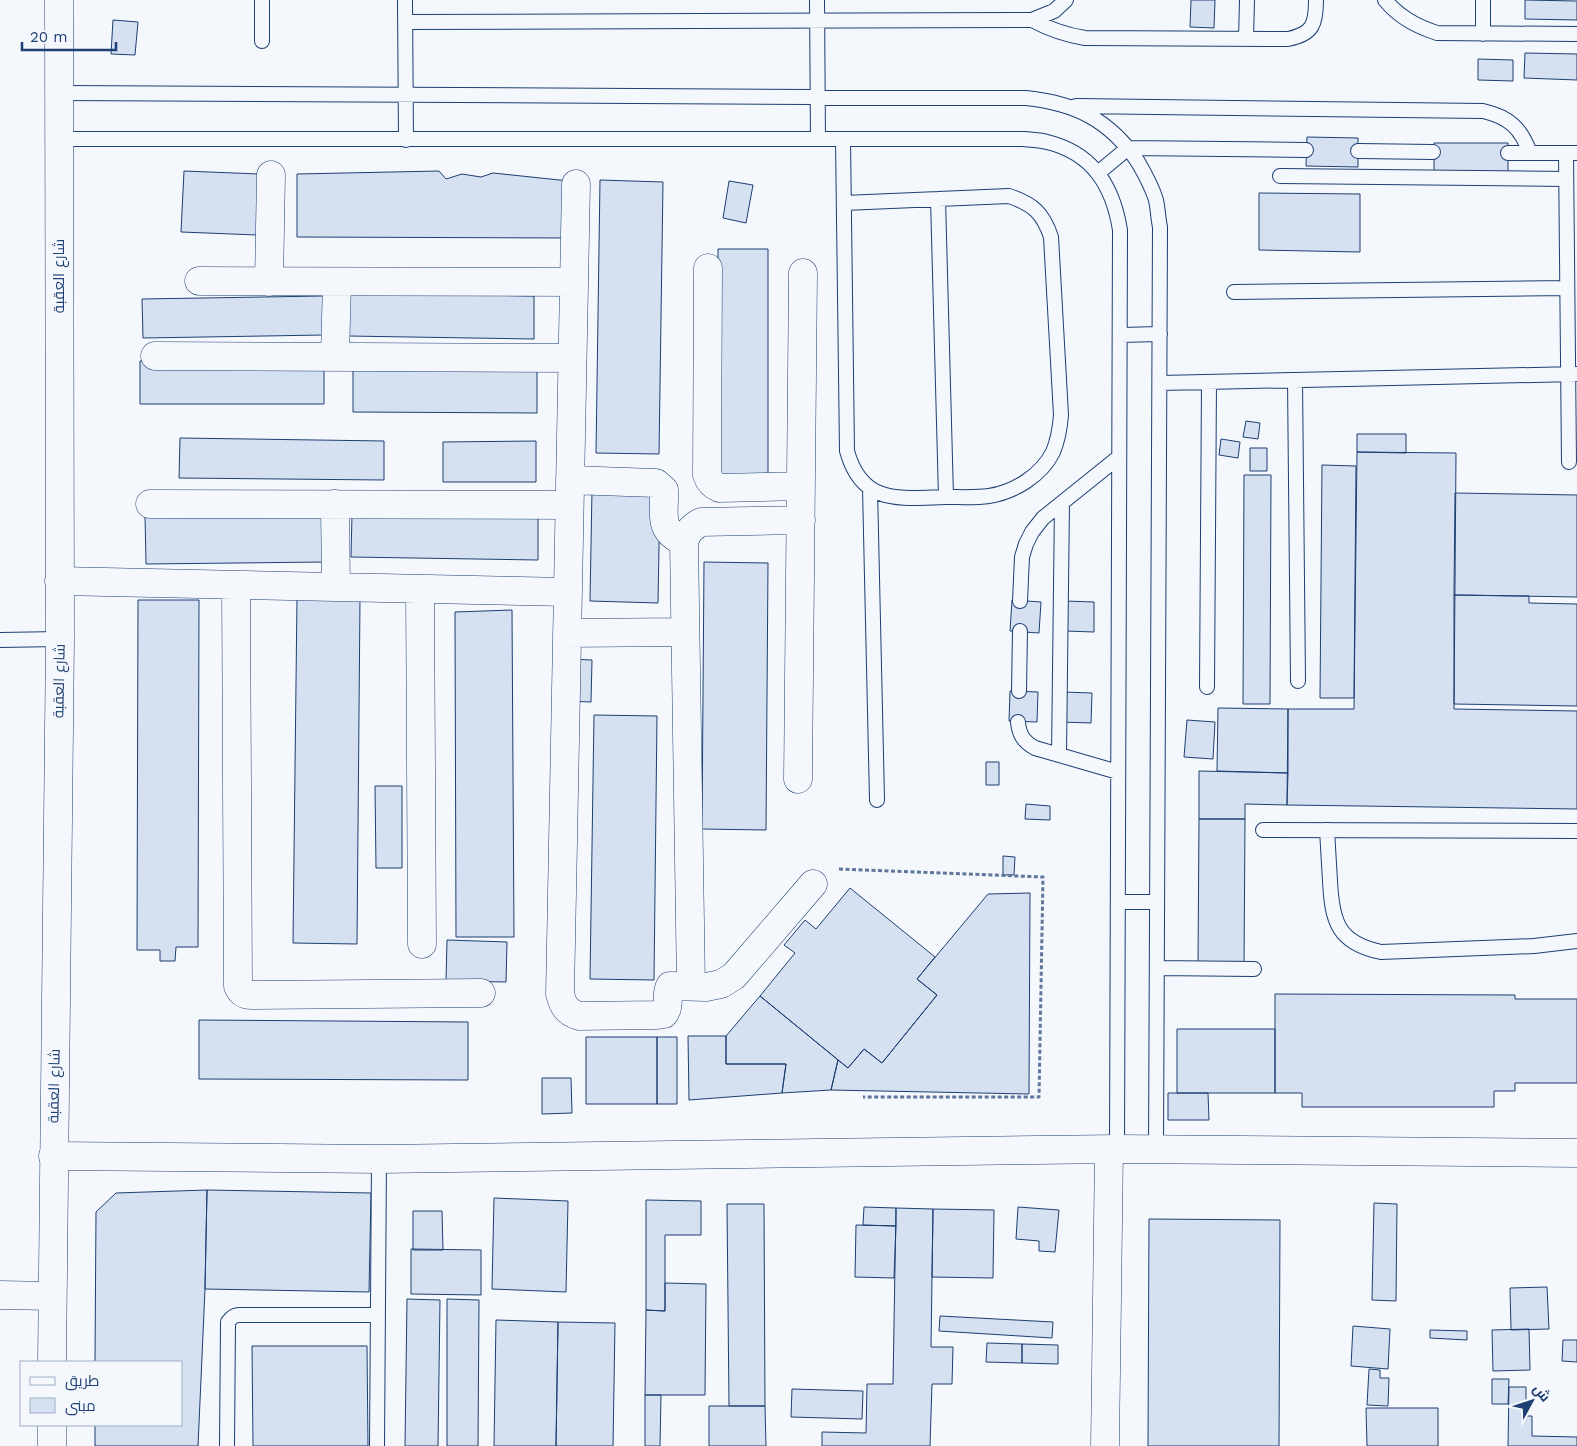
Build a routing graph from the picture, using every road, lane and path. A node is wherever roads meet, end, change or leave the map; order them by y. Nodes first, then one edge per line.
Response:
1 (59, 0) edge
2 (262, 0) edge
3 (405, 0) edge
4 (817, 0) edge
5 (1066, 0) edge
6 (1247, 0) edge
7 (1316, 0) edge
8 (1385, 0) edge
9 (1483, 0) edge
10 (818, 19) junction
11 (1032, 20) junction
12 (405, 22) junction
13 (1483, 34) junction
14 (1577, 34) edge
15 (1246, 39) junction
16 (262, 41) dead end
17 (60, 93) junction
18 (405, 95) junction
19 (818, 98) junction
20 (1069, 106) junction
21 (818, 139) junction
22 (843, 139) junction
23 (59, 140) junction
24 (406, 140) junction
25 (1128, 148) junction
26 (1306, 150) dead end
27 (1358, 151) dead end
28 (1434, 152) dead end
29 (1508, 153) dead end
30 (1530, 153) junction
31 (1571, 153) edge
32 (1098, 173) junction
33 (272, 175) dead end
34 (1280, 176) dead end
35 (1566, 179) junction
36 (576, 184) dead end
37 (938, 199) junction
38 (844, 203) junction
39 (708, 268) dead end
40 (803, 273) dead end
41 (199, 281) dead end
42 (269, 282) junction
43 (337, 282) junction
44 (574, 282) junction
45 (1567, 288) junction
46 (1234, 292) dead end
47 (1160, 334) junction
48 (1120, 335) junction
49 (155, 356) dead end
50 (335, 356) junction
51 (572, 358) junction
52 (1573, 374) edge
53 (1295, 380) junction
54 (1209, 382) junction
55 (1160, 383) junction
56 (1119, 457) junction
57 (1569, 462) dead end
58 (801, 486) junction
59 (870, 488) junction
60 (570, 492) junction
61 (946, 497) junction
62 (1062, 503) junction
63 (150, 504) dead end
64 (335, 504) junction
65 (801, 520) junction
66 (684, 542) junction
67 (59, 581) junction
68 (236, 585) junction
69 (336, 588) junction
70 (420, 589) junction
71 (568, 592) junction
72 (1020, 601) dead end
73 (567, 632) junction
74 (686, 632) junction
75 (1020, 632) dead end
76 (60, 639) junction
77 (0, 640) edge
78 (1298, 681) dead end
79 (1207, 687) dead end
80 (1018, 691) dead end
81 (1018, 722) dead end
82 (1059, 755) junction
83 (1118, 772) junction
84 (798, 779) dead end
85 (877, 800) dead end
86 (1263, 830) dead end
87 (1327, 830) junction
88 (1577, 831) edge
89 (812, 884) joint
90 (1118, 902) junction
91 (1157, 902) junction
92 (1577, 941) edge
93 (422, 944) dead end
94 (1157, 968) junction
95 (1254, 969) dead end
96 (691, 986) junction
97 (481, 993) dead end
98 (863, 1097) dead end
99 (1113, 1150) junction
100 (1156, 1150) junction
101 (1577, 1153) edge
102 (54, 1156) junction
103 (379, 1159) junction
104 (0, 1295) edge
105 (52, 1296) junction
106 (377, 1316) junction
107 (52, 1361) edge
108 (52, 1426) edge
109 (52, 1446) edge
110 (227, 1446) edge
111 (376, 1446) edge
112 (1105, 1446) edge

1 - 17 street, شارع العقبة
2 - 16 lane
3 - 12 lane
4 - 10 lane
5 - 11 lane
6 - 15 lane
7 - 15 lane
8 - 13 lane
9 - 13 lane
10 - 11 lane
10 - 12 lane
10 - 19 lane
11 - 15 lane
12 - 18 lane
13 - 14 lane
17 - 18 lane
17 - 23 street, شارع العقبة
18 - 19 lane
18 - 24 lane
19 - 20 lane
19 - 21 lane
20 - 25 lane
20 - 30 lane
21 - 22 lane
21 - 24 lane
22 - 32 lane
22 - 38 lane
23 - 24 lane
23 - 67 street, شارع العقبة
25 - 26 lane
25 - 32 lane
25 - 47 lane
27 - 28 lane
29 - 30 lane
30 - 31 lane
31 - 35 lane
32 - 48 lane
33 - 42 street
34 - 35 lane
35 - 45 lane
36 - 44 street
37 - 38 lane
37 - 61 lane
37 - 61 lane
38 - 59 lane
39 - 58 street
40 - 58 street
41 - 42 street
42 - 43 street
43 - 44 street
43 - 50 street
44 - 51 street
45 - 46 lane
45 - 52 lane
47 - 48 lane
47 - 55 lane
48 - 56 lane
49 - 50 street
50 - 51 street
51 - 60 street
52 - 53 lane
52 - 57 lane
53 - 54 lane
53 - 78 lane
54 - 55 lane
54 - 79 lane
55 - 91 lane
56 - 62 lane
56 - 83 lane
58 - 65 street
59 - 61 lane
59 - 85 lane
60 - 64 street
60 - 66 street
60 - 71 street
62 - 72 lane
62 - 82 lane
63 - 64 street
64 - 69 street
65 - 66 street
65 - 84 street
66 - 74 street
67 - 68 street
67 - 76 street, شارع العقبة
68 - 69 street
68 - 97 street
69 - 70 street
70 - 71 street
70 - 93 street
71 - 73 street
73 - 74 street
73 - 96 street
74 - 96 street
75 - 80 lane
76 - 77 lane
76 - 102 street, شارع العقبة
81 - 82 lane
82 - 83 lane
83 - 90 lane
86 - 87 lane
87 - 88 lane
87 - 92 lane
89 - 96 street
89 - 98 path
90 - 91 lane
90 - 99 lane
91 - 94 lane
94 - 95 lane
94 - 100 lane
99 - 100 street
99 - 103 street
99 - 112 street
100 - 101 street
102 - 103 street
102 - 105 street, شارع العقبة
103 - 106 lane
104 - 105 street
105 - 107 street, شارع العقبة
106 - 110 lane
106 - 111 lane
108 - 109 street

